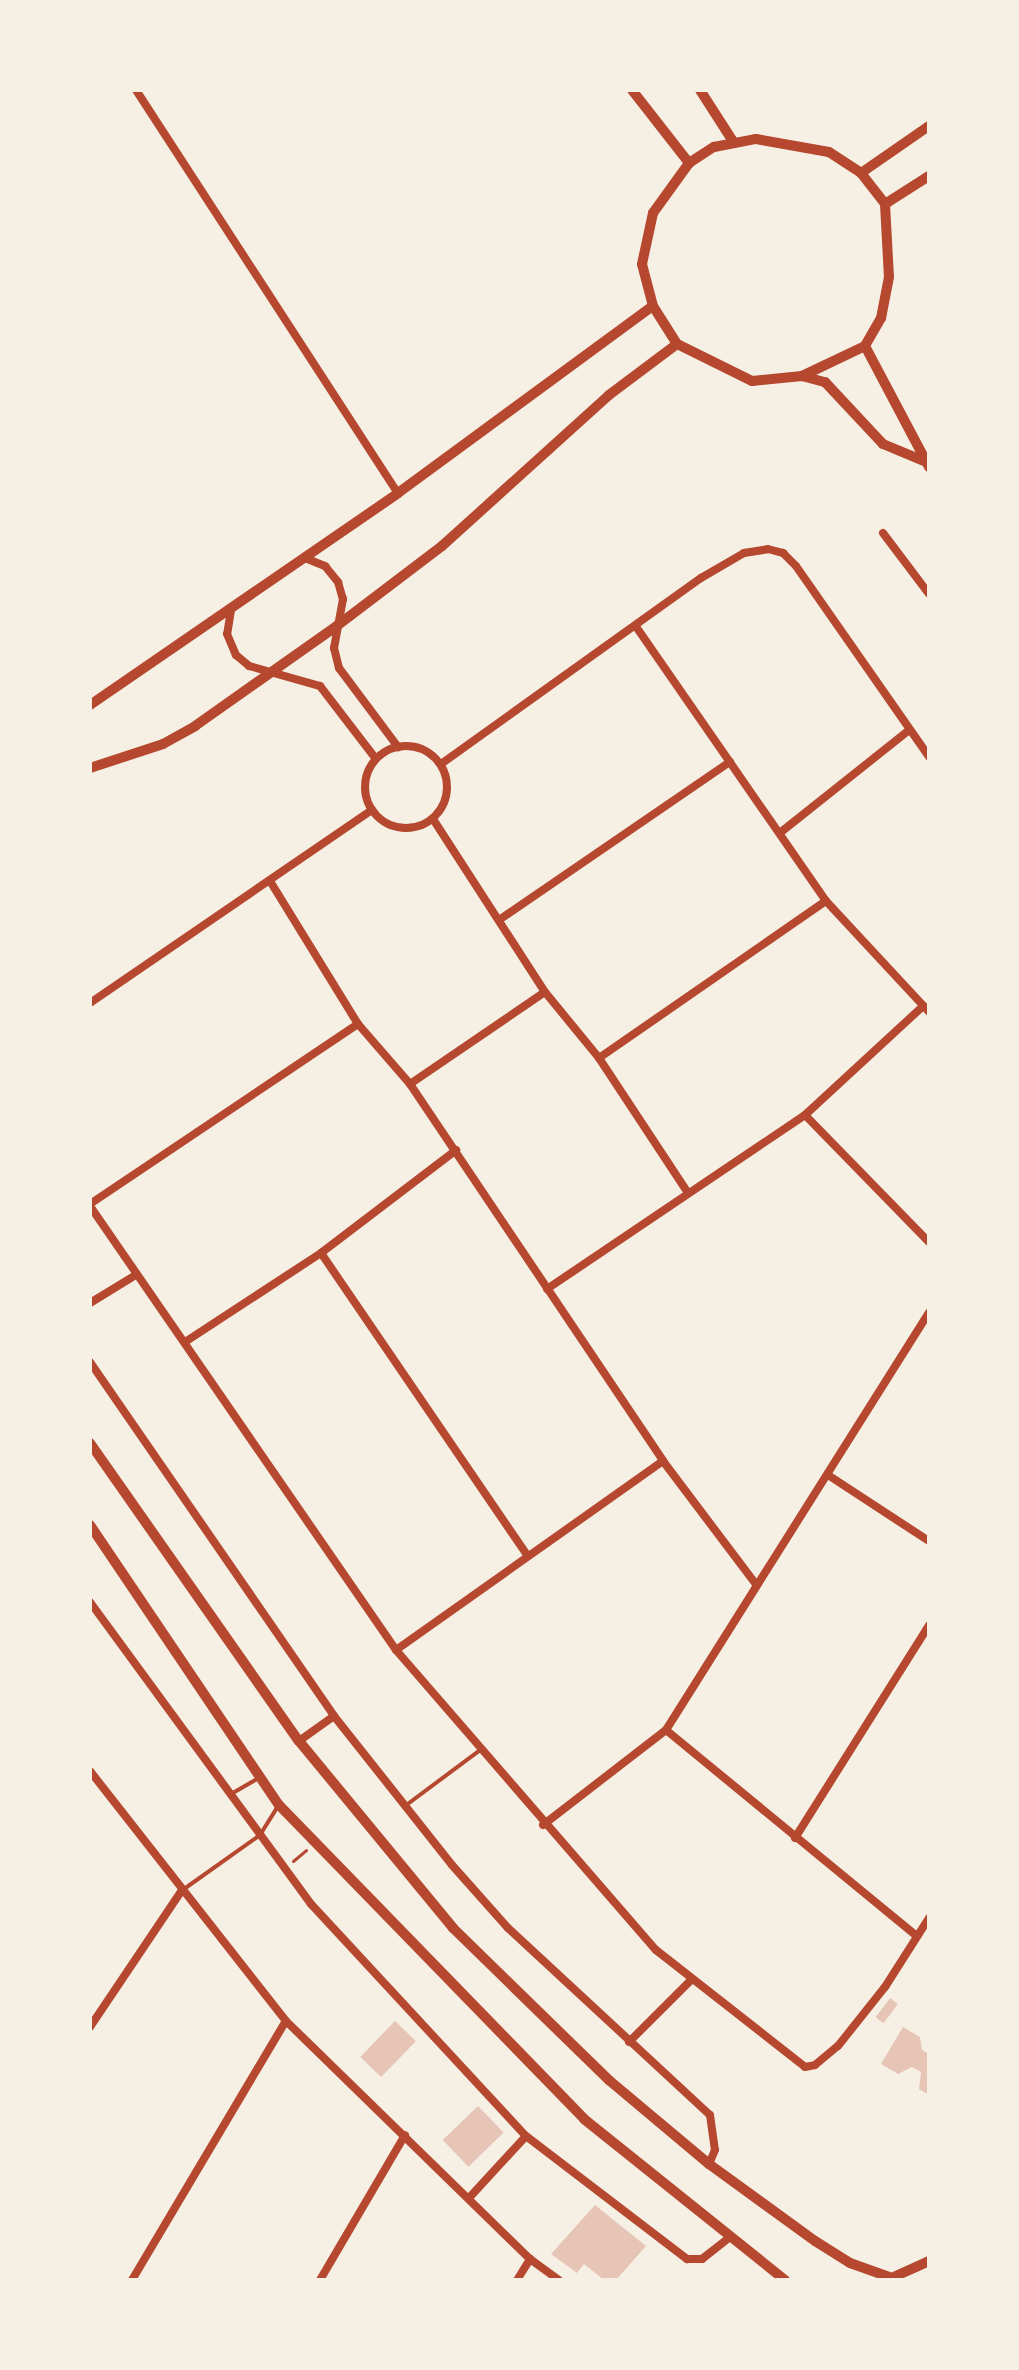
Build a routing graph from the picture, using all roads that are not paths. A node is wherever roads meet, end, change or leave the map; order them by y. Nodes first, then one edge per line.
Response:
1 (136, 90) edge
2 (632, 90) edge
3 (700, 90) edge
4 (929, 126) edge
5 (734, 143) junction
6 (689, 163) junction
7 (861, 173) junction
8 (929, 176) edge
9 (885, 204) junction
10 (653, 306) junction
11 (677, 344) junction
12 (865, 346) junction
13 (802, 376) junction
14 (926, 464) edge
15 (398, 493) junction
16 (883, 533) dead end
17 (305, 558) junction
18 (929, 594) edge
19 (231, 610) junction
20 (338, 625) junction
21 (637, 628) junction
22 (270, 673) junction
23 (90, 705) edge
24 (908, 731) junction
25 (398, 747) junction
26 (929, 757) edge
27 (376, 759) junction
28 (730, 762) junction
29 (441, 764) junction
30 (90, 768) edge
31 (372, 810) junction
32 (433, 819) junction
33 (781, 832) junction
34 (270, 881) junction
35 (826, 901) junction
36 (499, 920) junction
37 (545, 992) junction
38 (90, 1003) edge
39 (926, 1009) edge
40 (358, 1024) junction
41 (599, 1058) junction
42 (410, 1084) junction
43 (805, 1115) junction
44 (456, 1150) junction
45 (688, 1193) junction
46 (90, 1205) edge
47 (929, 1242) edge
48 (321, 1253) junction
49 (134, 1276) junction
50 (547, 1289) junction
51 (90, 1303) edge
52 (929, 1313) edge
53 (185, 1342) junction
54 (90, 1362) edge
55 (90, 1443) edge
56 (663, 1461) junction
57 (828, 1475) junction
58 (90, 1525) edge
59 (929, 1541) edge
60 (527, 1555) junction
61 (755, 1583) junction
62 (90, 1602) edge
63 (929, 1625) edge
64 (396, 1650) junction
65 (334, 1716) junction
66 (666, 1730) junction
67 (299, 1741) junction
68 (480, 1750) junction
69 (90, 1771) edge
70 (263, 1776) junction
71 (231, 1794) junction
72 (279, 1805) junction
73 (405, 1806) junction
74 (543, 1825) junction
75 (260, 1835) junction
76 (795, 1838) junction
77 (182, 1890) junction
78 (929, 1918) edge
79 (917, 1936) junction
80 (692, 1979) junction
81 (286, 2021) junction
82 (90, 2026) edge
83 (629, 2042) junction
84 (405, 2135) junction
85 (526, 2136) junction
86 (709, 2164) junction
87 (469, 2198) junction
88 (728, 2239) junction
89 (530, 2259) junction
90 (929, 2261) edge
91 (888, 2279) edge
92 (132, 2280) edge
93 (320, 2280) edge
94 (517, 2280) edge
95 (559, 2280) edge
96 (785, 2280) edge

1 - 15 street
2 - 6 street
3 - 5 street
4 - 7 street
5 - 6 street
5 - 7 street
6 - 10 street
7 - 9 street
8 - 9 street
9 - 12 street
10 - 11 street
10 - 15 street
11 - 13 street
11 - 20 street
12 - 13 street
12 - 14 street
13 - 14 street
15 - 17 street
16 - 18 street
17 - 19 street
17 - 20 street
19 - 22 street
19 - 23 street
20 - 22 street
20 - 25 street
21 - 24 street
21 - 28 street
21 - 29 street
22 - 27 street
22 - 30 street
24 - 26 street
24 - 33 street
25 - 27 street
25 - 29 street
27 - 31 street
28 - 33 street
28 - 36 street
29 - 32 street
31 - 32 street
31 - 34 street
32 - 36 street
33 - 35 street
34 - 38 street
34 - 40 street
35 - 39 street
35 - 41 street
36 - 37 street
37 - 41 street
37 - 42 street
39 - 43 street
40 - 42 street
40 - 46 street
41 - 45 street
42 - 44 street
43 - 45 street
43 - 47 street
44 - 48 street
44 - 50 street
45 - 50 street
46 - 49 street
48 - 53 street
48 - 60 street
49 - 51 street
49 - 53 street
50 - 56 street
52 - 57 street
53 - 64 street
54 - 65 street
55 - 67 street
56 - 60 street
56 - 61 street
57 - 59 street
57 - 61 street
58 - 70 street
60 - 64 street
61 - 66 street
62 - 71 street
63 - 76 street
64 - 68 street
65 - 67 street
65 - 73 street
66 - 74 street
66 - 76 street
67 - 86 street
68 - 73 lane
68 - 74 street
69 - 77 street
70 - 71 lane
70 - 72 street
71 - 75 street
72 - 75 lane
72 - 88 street
73 - 83 street
74 - 80 street
75 - 77 lane
75 - 85 street
76 - 79 street
77 - 81 street
77 - 82 street
78 - 79 street
79 - 80 street
80 - 83 street
81 - 84 street
81 - 92 street
83 - 86 street
84 - 87 street
84 - 93 street
85 - 87 street
85 - 88 street
86 - 91 street
87 - 89 street
88 - 96 street
89 - 94 street
89 - 95 street
90 - 91 street

